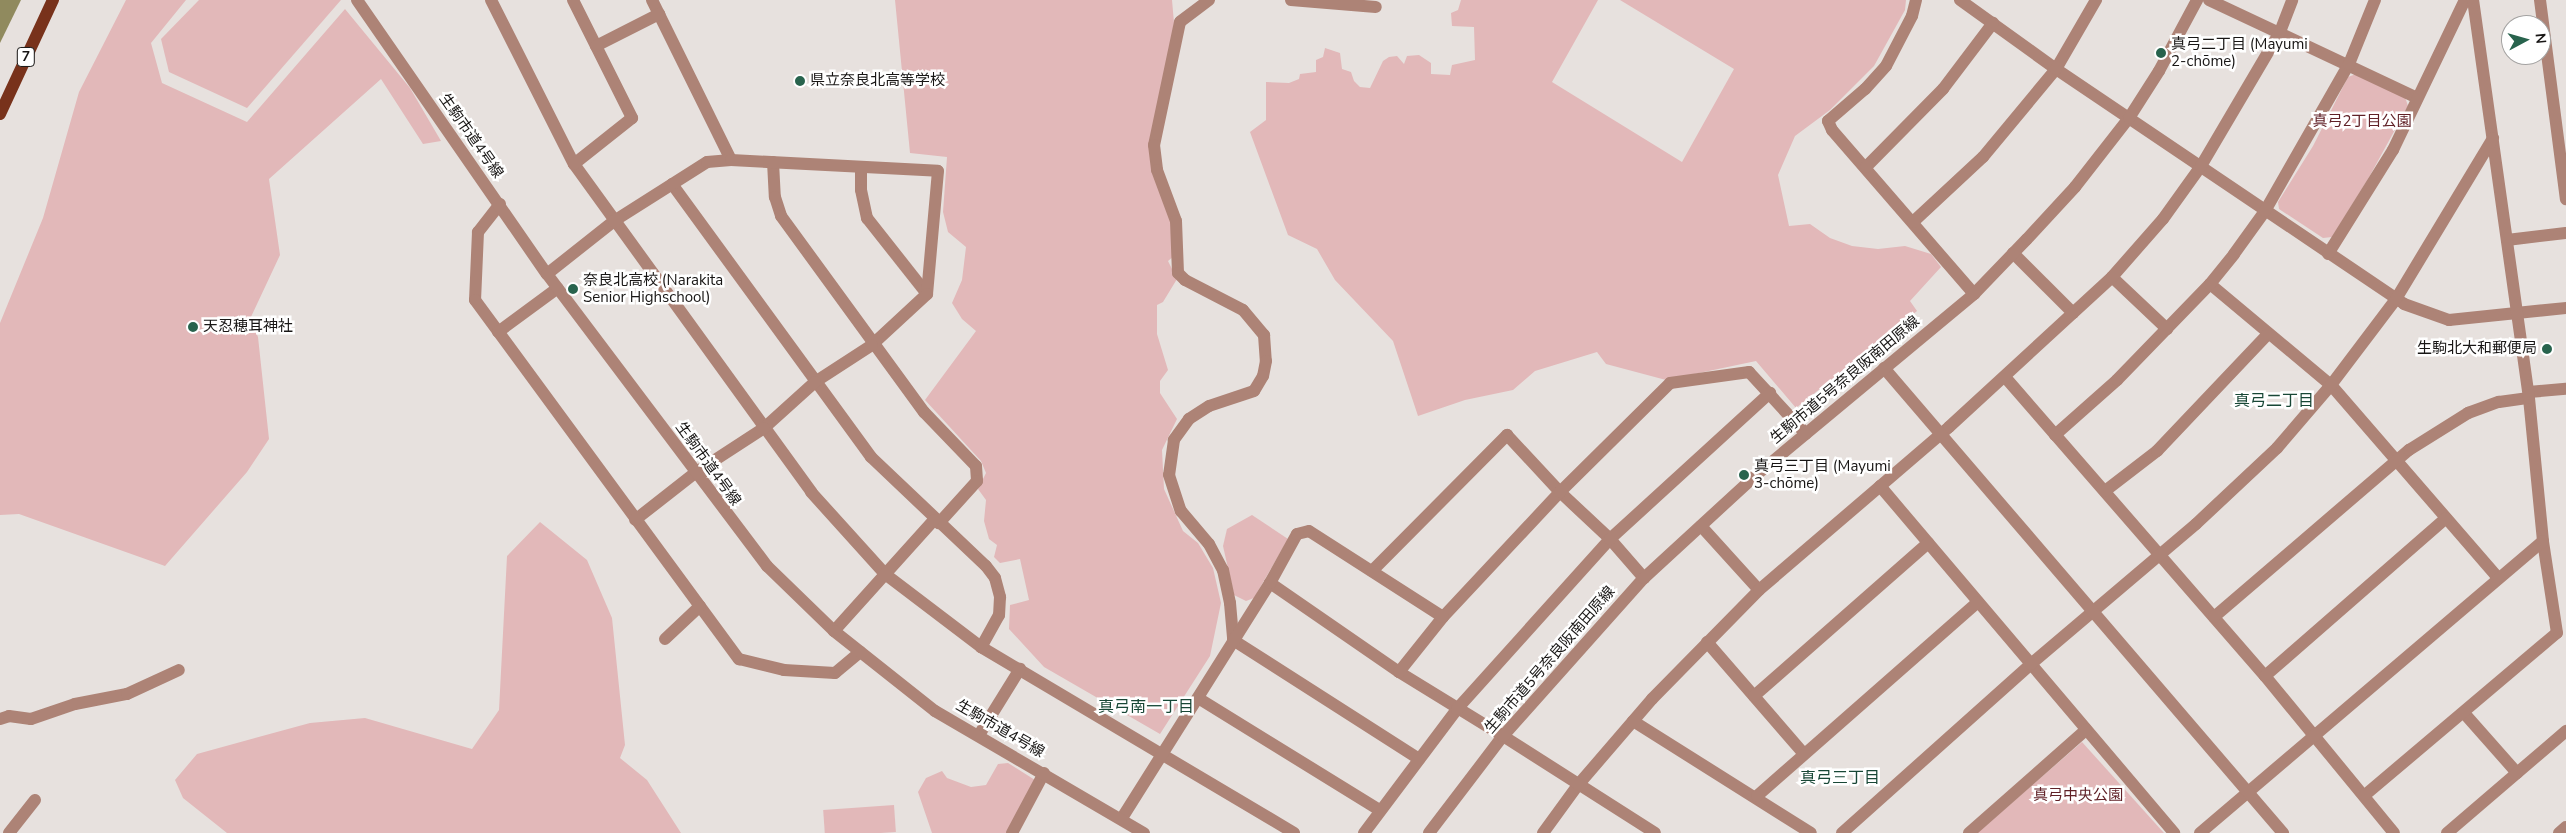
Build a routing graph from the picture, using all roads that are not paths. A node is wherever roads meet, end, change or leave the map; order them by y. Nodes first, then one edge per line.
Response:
1 (53, 0) edge
2 (357, 0) edge
3 (491, 0) edge
4 (573, 0) edge
5 (652, 0) edge
6 (1209, 0) edge
7 (1291, 0) edge
8 (1916, 0) edge
9 (1960, 0) edge
10 (2096, 0) edge
11 (2197, 0) edge
12 (2209, 0) edge
13 (2292, 0) edge
14 (2375, 0) edge
15 (2466, 0) edge
16 (2473, 0) edge
17 (2540, 0) edge
18 (1376, 7) dead end
19 (659, 14) junction
20 (1993, 23) junction
21 (2280, 32) junction
22 (596, 46) junction
23 (2349, 64) junction
24 (2056, 69) junction
25 (2417, 98) junction
26 (0, 114) edge
27 (2129, 118) junction
28 (2493, 138) junction
29 (731, 160) junction
30 (773, 162) junction
31 (574, 164) junction
32 (2201, 166) junction
33 (861, 167) junction
34 (1866, 167) junction
35 (672, 184) junction
36 (2566, 199) edge
37 (500, 204) junction
38 (2265, 211) junction
39 (614, 221) junction
40 (1913, 222) junction
41 (2566, 233) edge
42 (2507, 240) junction
43 (2013, 253) junction
44 (2328, 254) junction
45 (547, 274) junction
46 (2112, 277) junction
47 (2210, 284) junction
48 (558, 288) junction
49 (927, 294) junction
50 (1974, 294) junction
51 (2396, 299) junction
52 (2566, 308) edge
53 (2073, 313) junction
54 (2516, 315) junction
55 (2167, 329) junction
56 (498, 332) junction
57 (2267, 335) junction
58 (872, 345) junction
59 (1884, 368) junction
60 (2005, 377) junction
61 (815, 382) junction
62 (2331, 385) junction
63 (2566, 389) edge
64 (1770, 393) junction
65 (2529, 395) junction
66 (764, 428) junction
67 (1806, 434) junction
68 (1941, 434) junction
69 (2055, 435) junction
70 (2398, 459) junction
71 (695, 473) junction
72 (1880, 486) junction
73 (2105, 491) junction
74 (1560, 492) junction
75 (2446, 518) junction
76 (635, 520) junction
77 (937, 522) junction
78 (1701, 526) junction
79 (1610, 539) junction
80 (2543, 541) junction
81 (1928, 543) junction
82 (2160, 554) junction
83 (1372, 571) junction
84 (886, 574) junction
85 (1644, 578) junction
86 (2498, 578) junction
87 (1270, 583) junction
88 (1759, 590) junction
89 (1978, 602) junction
90 (700, 606) junction
91 (2092, 613) junction
92 (1443, 617) junction
93 (2214, 617) junction
94 (834, 631) junction
95 (665, 638) dead end
96 (1233, 640) junction
97 (1707, 642) junction
98 (981, 647) junction
99 (860, 652) junction
100 (2031, 664) junction
101 (1020, 669) junction
102 (179, 670) dead end
103 (1398, 672) junction
104 (2265, 676) junction
105 (1754, 696) junction
106 (1198, 698) junction
107 (1457, 709) junction
108 (2464, 713) junction
109 (0, 719) edge
110 (1633, 721) junction
111 (2086, 730) junction
112 (2566, 731) edge
113 (980, 735) junction
114 (2314, 735) junction
115 (1504, 736) junction
116 (1804, 753) junction
117 (1162, 754) junction
118 (1419, 758) junction
119 (1044, 773) junction
120 (2517, 773) junction
121 (1578, 785) junction
122 (2248, 792) junction
123 (2365, 795) junction
124 (1757, 796) junction
125 (35, 800) dead end
126 (1379, 810) junction
127 (1122, 818) junction
128 (2566, 827) edge
129 (10, 833) edge
130 (1012, 833) edge
131 (1144, 833) edge
132 (1294, 833) edge
133 (1364, 833) edge
134 (1429, 833) edge
135 (1543, 833) edge
136 (1655, 833) edge
137 (1812, 833) edge
138 (1842, 833) edge
139 (1970, 833) edge
140 (2174, 833) edge
141 (2200, 833) edge
142 (2283, 833) edge
143 (2394, 833) edge
144 (2447, 833) edge
145 (2559, 833) edge

1 - 26 main road, 7
2 - 37 street, 生駒市道4号線
3 - 31 street
4 - 22 street
5 - 19 street
6 - 96 street
7 - 18 street
8 - 34 street
9 - 20 street
10 - 24 street
11 - 27 street, 生駒市道5号奈良阪南田原線
12 - 21 street
13 - 21 street
14 - 23 street
15 - 25 street
16 - 28 street
17 - 36 street
19 - 22 street
19 - 29 street
20 - 24 street
20 - 34 street
21 - 23 street
21 - 32 street
22 - 31 street
23 - 25 street
23 - 38 street
24 - 27 street
24 - 40 street
25 - 44 street
27 - 32 street
27 - 43 street, 生駒市道5号奈良阪南田原線
28 - 42 street
28 - 51 street
29 - 30 street
29 - 35 street
30 - 33 street
30 - 58 street
31 - 39 street
32 - 38 street
32 - 46 street
33 - 49 street
33 - 49 street
34 - 40 street
35 - 39 street
35 - 61 street
37 - 45 street, 生駒市道4号線
37 - 56 street
38 - 44 street
38 - 47 street
39 - 45 street
39 - 66 street
40 - 50 street
41 - 42 street
42 - 54 street
43 - 50 street, 生駒市道5号奈良阪南田原線
43 - 53 street
44 - 51 street
45 - 48 street, 生駒市道4号線
46 - 53 street
46 - 55 street
47 - 55 street
47 - 57 street
48 - 56 street
48 - 71 street, 生駒市道4号線
49 - 58 street
50 - 59 street, 生駒市道5号奈良阪南田原線
51 - 54 street
51 - 62 street
52 - 54 street
53 - 60 street
54 - 65 street
55 - 69 street
56 - 76 street
57 - 62 street
57 - 73 street
58 - 61 street
58 - 77 street
59 - 67 street, 生駒市道5号奈良阪南田原線
59 - 68 street
60 - 68 street
60 - 69 street
61 - 66 street
61 - 77 street
62 - 70 street
62 - 82 street
63 - 65 street
64 - 67 street
64 - 74 street
64 - 79 street
65 - 70 street
65 - 80 street
66 - 71 street
66 - 84 street
67 - 78 street, 生駒市道5号奈良阪南田原線
68 - 72 street
68 - 91 street
69 - 73 street
70 - 75 street
70 - 93 street
71 - 76 street
71 - 94 street, 生駒市道4号線
72 - 81 street
72 - 88 street
73 - 82 street
74 - 79 street
74 - 83 street
74 - 92 street
75 - 86 street
75 - 104 street
76 - 90 street
77 - 84 street
77 - 98 street
78 - 85 street, 生駒市道5号奈良阪南田原線
78 - 88 street
79 - 85 street
79 - 107 street
80 - 86 street
80 - 108 street
81 - 89 street
81 - 105 street
82 - 91 street
82 - 93 street
83 - 87 street
83 - 92 street
84 - 94 street
84 - 98 street
85 - 115 street, 生駒市道5号奈良阪南田原線
86 - 114 street
87 - 96 street
87 - 103 street
88 - 97 street
89 - 100 street
89 - 116 street
90 - 95 street
90 - 99 street
91 - 100 street
91 - 122 street
92 - 103 street
93 - 104 street
94 - 99 street, 生駒市道4号線
96 - 106 street
96 - 118 street
97 - 105 street
97 - 110 street
98 - 101 street
99 - 113 street, 生駒市道4号線
100 - 111 street
100 - 138 street
101 - 113 street
101 - 117 street
102 - 109 street
103 - 107 street
104 - 114 street
105 - 116 street
106 - 117 street
106 - 126 street
107 - 115 street
107 - 118 street
108 - 120 street
108 - 123 street
110 - 121 street
110 - 124 street
111 - 139 street
111 - 140 street
112 - 120 street
113 - 119 street, 生駒市道4号線
114 - 122 street
114 - 123 street
115 - 121 street
115 - 134 street, 生駒市道5号奈良阪南田原線
116 - 124 street
117 - 127 street
117 - 132 street
118 - 126 street
119 - 127 street, 生駒市道4号線
119 - 130 street
120 - 144 street
121 - 135 street
121 - 136 street
122 - 141 street
122 - 142 street
123 - 143 street
124 - 137 street
125 - 129 street
126 - 133 street
127 - 131 street, 生駒市道4号線
128 - 145 street

